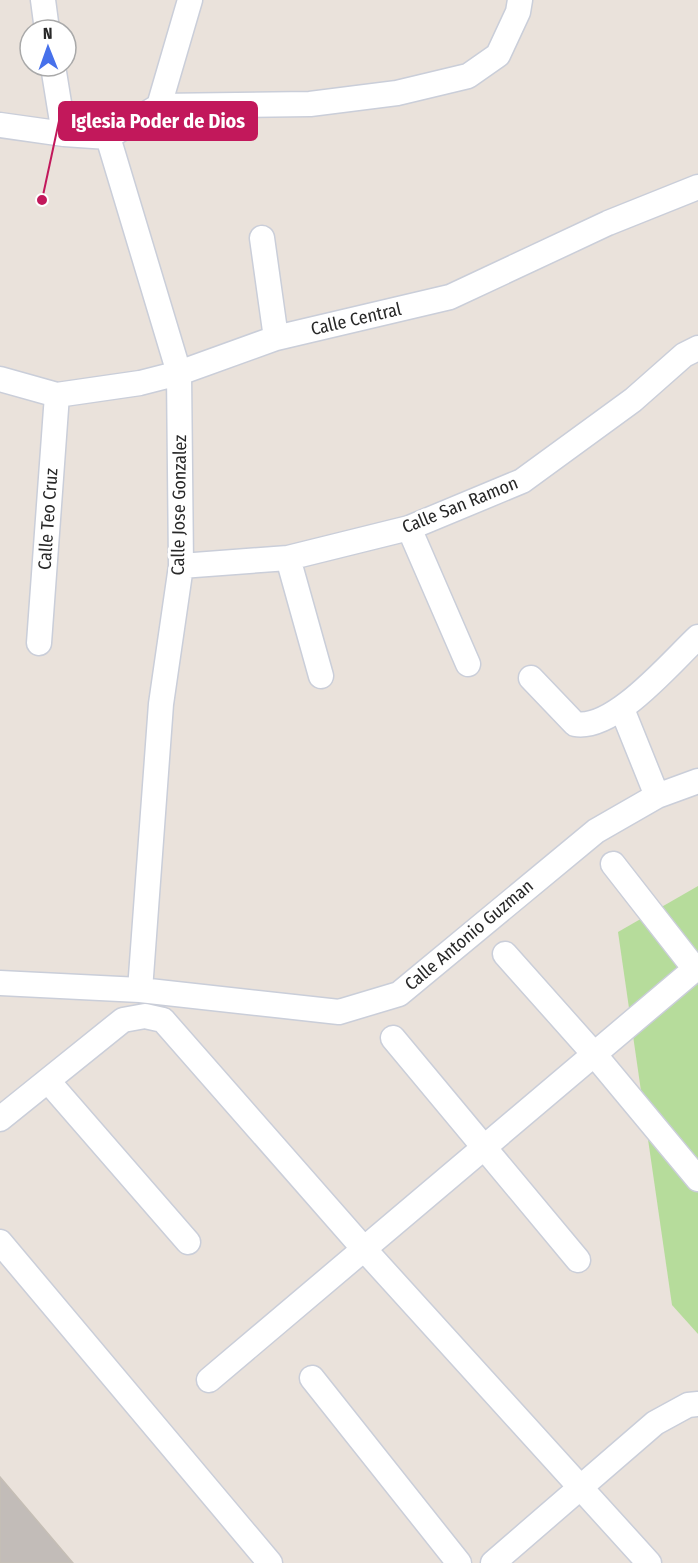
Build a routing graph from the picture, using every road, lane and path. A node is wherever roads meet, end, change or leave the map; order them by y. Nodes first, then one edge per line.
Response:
1 (43, 0) edge
2 (190, 0) edge
3 (520, 0) edge
4 (45, 18) edge
5 (55, 78) edge
6 (159, 106) junction
7 (0, 125) edge
8 (63, 134) junction
9 (108, 137) junction
10 (698, 187) edge
11 (262, 238) dead end
12 (276, 338) junction
13 (698, 348) edge
14 (179, 374) junction
15 (0, 379) edge
16 (57, 395) junction
17 (409, 528) junction
18 (288, 558) junction
19 (181, 566) junction
20 (698, 637) edge
21 (39, 643) dead end
22 (468, 664) dead end
23 (321, 676) dead end
24 (531, 678) dead end
25 (622, 709) junction
26 (698, 781) edge
27 (657, 796) junction
28 (613, 864) dead end
29 (505, 954) dead end
30 (696, 970) edge
31 (0, 983) edge
32 (140, 990) junction
33 (393, 1038) dead end
34 (594, 1054) junction
35 (48, 1081) junction
36 (0, 1119) edge
37 (486, 1146) junction
38 (698, 1179) edge
39 (0, 1242) edge
40 (188, 1242) dead end
41 (364, 1249) junction
42 (578, 1260) dead end
43 (312, 1377) dead end
44 (209, 1380) dead end
45 (695, 1410) edge
46 (581, 1486) junction
47 (270, 1563) edge
48 (459, 1563) edge
49 (493, 1563) edge
50 (649, 1563) edge

1 - 4 street
2 - 6 street
3 - 6 street
5 - 8 street
6 - 9 street
7 - 8 street
8 - 9 street
9 - 14 street, Calle Jose Gonzalez
10 - 12 street, Calle Central
11 - 12 street
12 - 14 street, Calle Central
13 - 17 street, Calle San Ramon
14 - 16 street, Calle Central
14 - 19 street, Calle Jose Gonzalez
15 - 16 street, Calle Central
16 - 21 street, Calle Teo Cruz
17 - 18 street, Calle San Ramon
17 - 22 street
18 - 19 street, Calle San Ramon
18 - 23 street
19 - 32 street, Calle Jose Gonzalez
20 - 25 street
24 - 25 street
25 - 27 street
26 - 27 street, Calle Antonio Guzman
27 - 32 street, Calle Antonio Guzman
28 - 30 street
29 - 34 street
30 - 34 street
31 - 32 street, Calle Antonio Guzman
33 - 37 street
34 - 37 street
34 - 38 street
35 - 36 street
35 - 40 street
35 - 41 street
37 - 41 street
37 - 42 street
39 - 47 street
41 - 44 street
41 - 46 street
43 - 48 street
45 - 46 street
46 - 49 street
46 - 50 street

